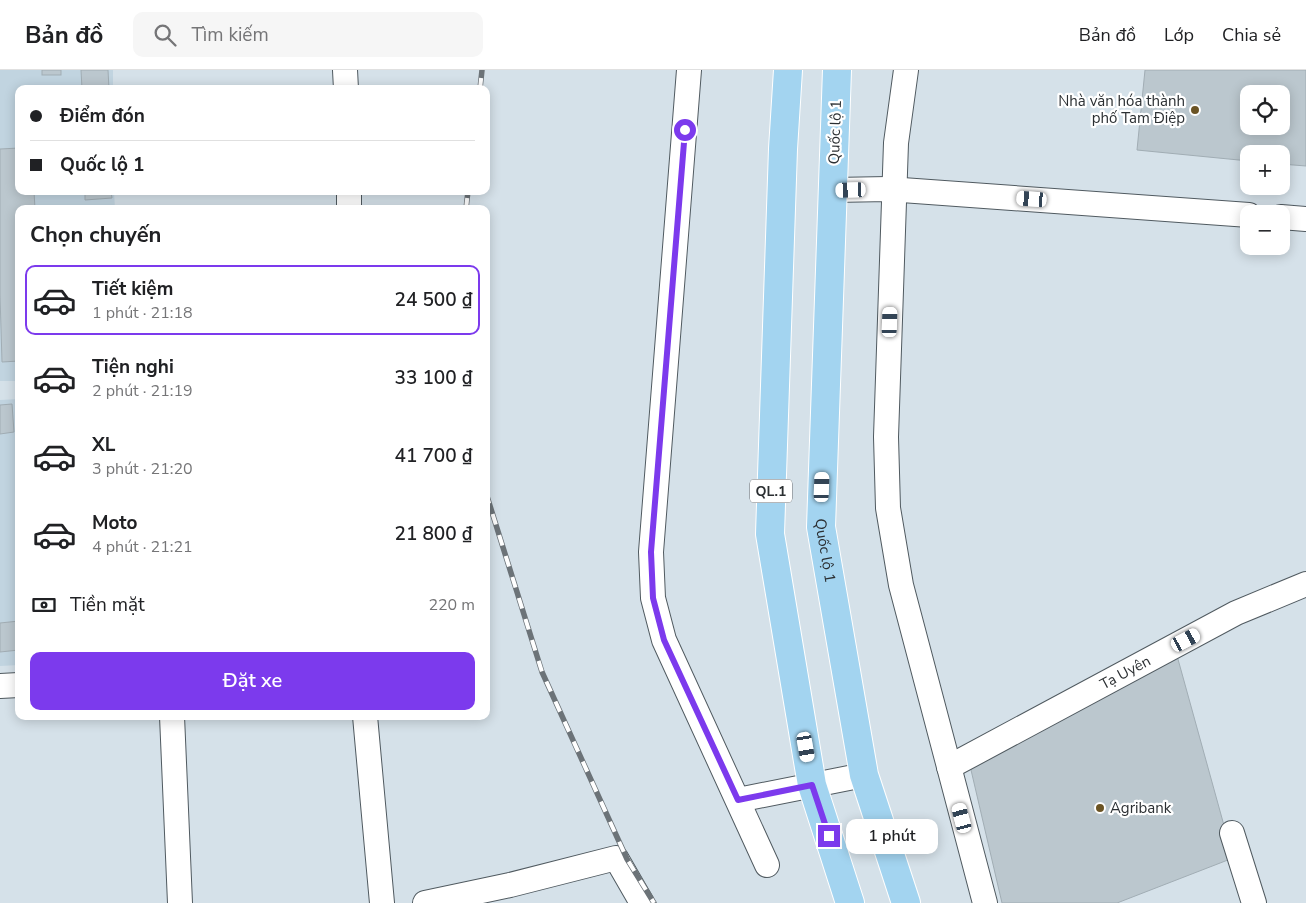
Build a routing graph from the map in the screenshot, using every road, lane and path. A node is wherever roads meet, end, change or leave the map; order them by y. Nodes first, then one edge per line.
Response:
1 (345, 70) edge
2 (689, 70) edge
3 (788, 70) edge
4 (837, 70) edge
5 (906, 70) edge
6 (346, 85) edge
7 (895, 189) junction
8 (833, 190) junction
9 (1240, 214) edge
10 (1290, 218) edge
11 (1306, 219) edge
12 (1306, 584) edge
13 (15, 685) edge
14 (0, 686) edge
15 (172, 720) edge
16 (366, 720) edge
17 (949, 767) junction
18 (864, 775) junction
19 (812, 785) junction
20 (738, 800) junction
21 (1232, 833) dead end
22 (767, 865) dead end
23 (437, 902) edge
24 (180, 903) edge
25 (382, 903) edge
26 (642, 903) edge
27 (850, 903) edge
28 (906, 903) edge
29 (985, 903) edge
30 (1254, 903) edge

1 - 6 street
2 - 20 street
3 - 19 highway, QL.1
4 - 8 highway, Quốc lộ 1
5 - 7 street
7 - 8 street
7 - 9 street
7 - 17 street
8 - 18 highway, Quốc lộ 1
10 - 11 street
12 - 17 street, Tạ Uyên
13 - 14 street
15 - 24 street
16 - 25 street
17 - 29 street
18 - 19 street
18 - 28 highway, Quốc lộ 1
19 - 20 street
19 - 27 highway, QL.1
20 - 22 street
21 - 30 street
23 - 26 street

